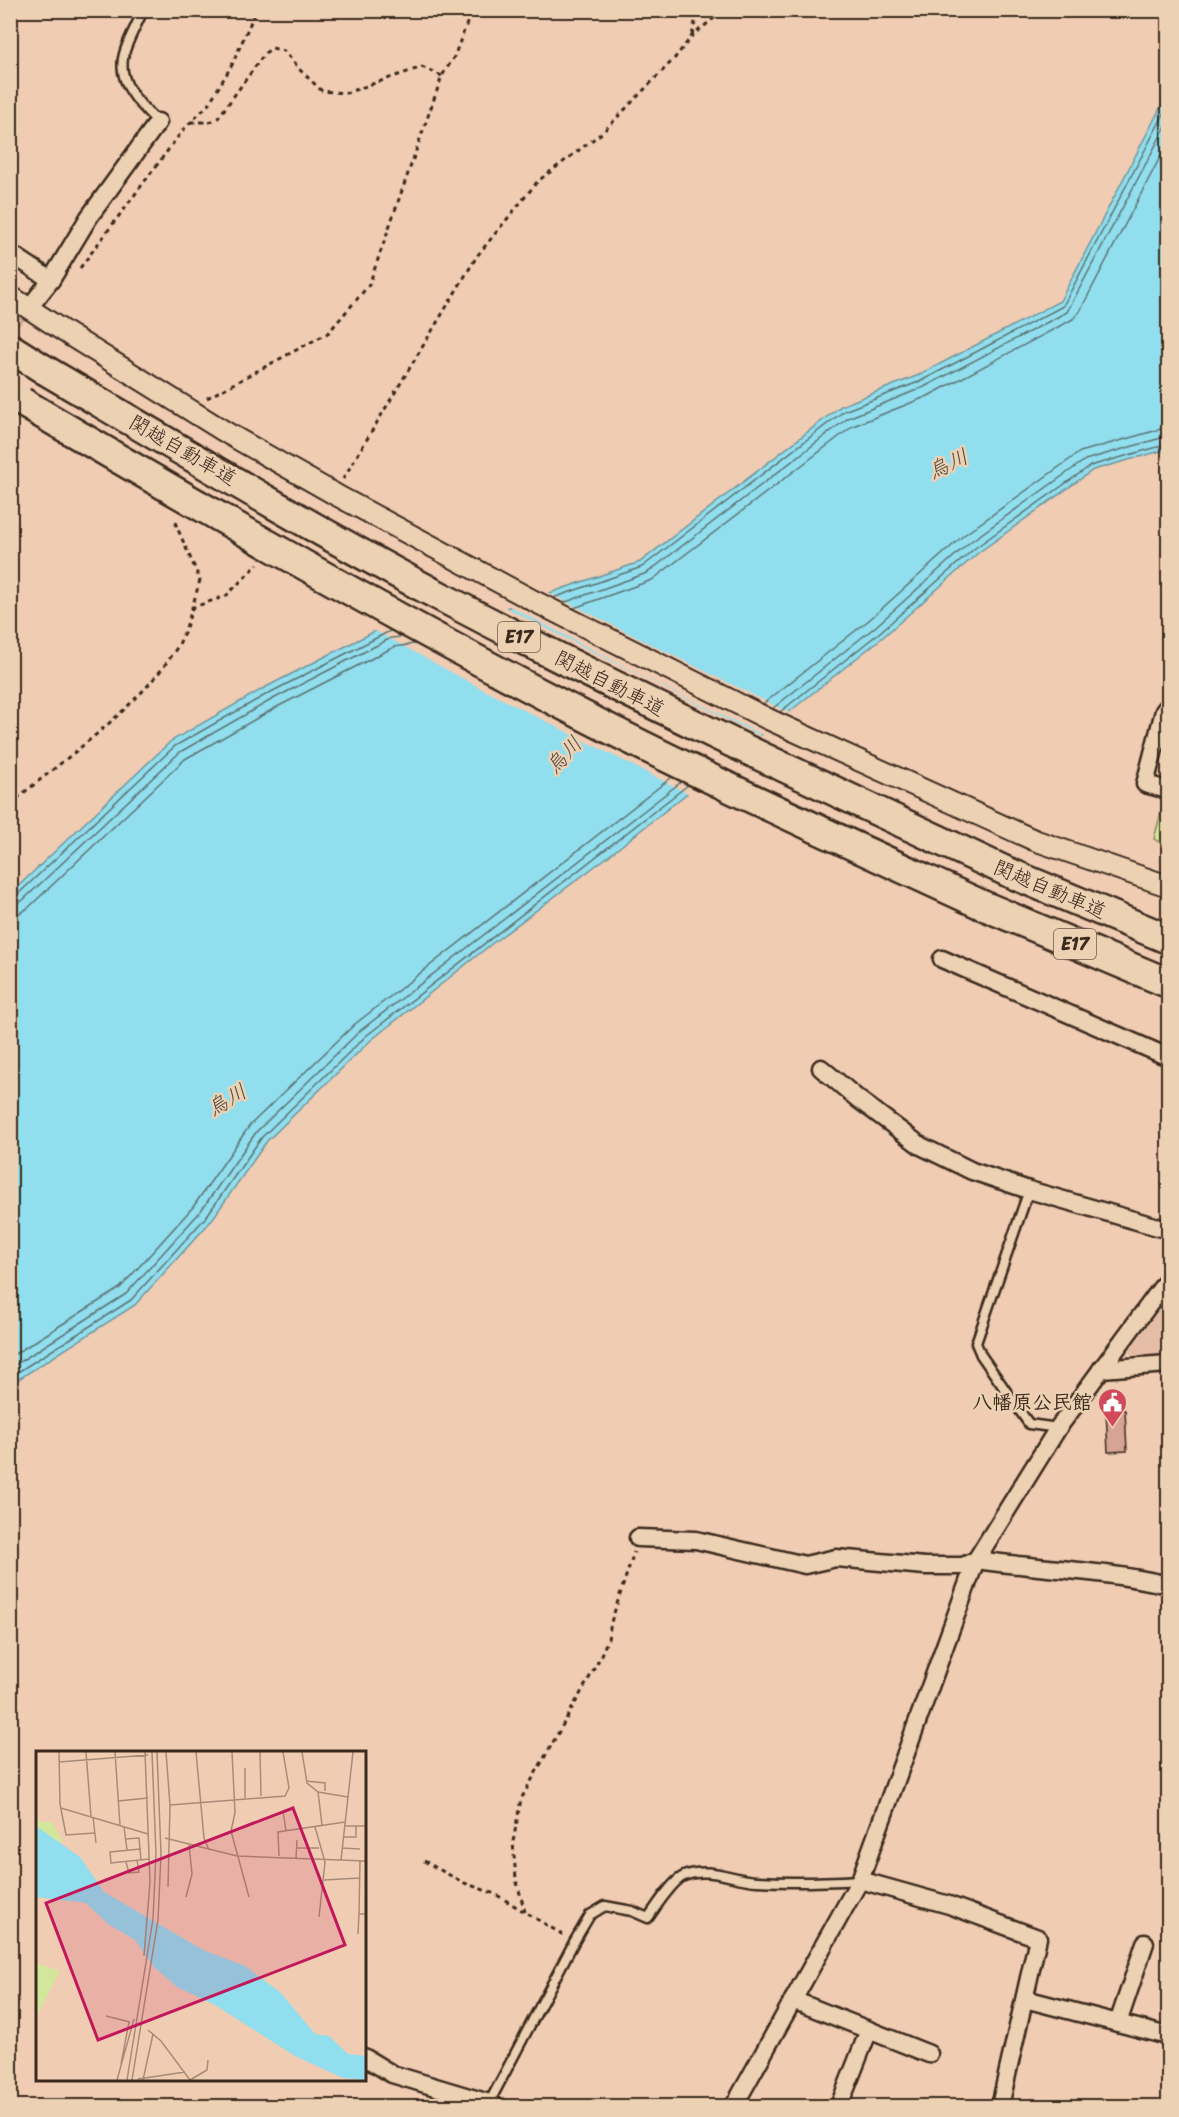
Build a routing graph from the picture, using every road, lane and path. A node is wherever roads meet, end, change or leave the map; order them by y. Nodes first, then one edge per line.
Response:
1 (143, 10) edge
2 (256, 10) edge
3 (472, 10) edge
4 (698, 10) edge
5 (724, 10) edge
6 (692, 36) junction
7 (442, 76) junction
8 (158, 122) joint
9 (191, 122) junction
10 (108, 231) dead end
11 (10, 253) edge
12 (51, 280) junction
13 (10, 296) edge
14 (36, 299) tunnel mouth
15 (10, 348) edge
16 (207, 398) dead end
17 (16, 399) edge
18 (342, 480) dead end
19 (179, 513) dead end
20 (259, 563) dead end
21 (191, 608) junction
22 (1168, 706) edge
23 (1168, 790) edge
24 (10, 804) edge
25 (1168, 886) edge
26 (1168, 939) edge
27 (942, 959) dead end
28 (1168, 983) edge
29 (1168, 1057) edge
30 (821, 1068) dead end
31 (1029, 1190) junction
32 (1168, 1230) edge
33 (1168, 1279) edge
34 (1168, 1364) edge
35 (1101, 1369) junction
36 (1058, 1428) junction
37 (638, 1538) joint
38 (976, 1560) junction
39 (1168, 1586) edge
40 (424, 1861) dead end
41 (860, 1880) junction
42 (525, 1912) junction
43 (574, 1942) junction
44 (1144, 1943) dead end
45 (1025, 1999) junction
46 (793, 2000) junction
47 (1118, 2023) junction
48 (869, 2030) junction
49 (1168, 2036) edge
50 (929, 2054) dead end
51 (366, 2058) edge
52 (492, 2105) edge
53 (734, 2106) edge
54 (839, 2106) edge
55 (1000, 2106) edge

1 - 8 lane
2 - 9 path
3 - 7 path
4 - 6 path
5 - 6 path
6 - 18 path
7 - 9 path
7 - 16 path
8 - 12 street
9 - 10 path
11 - 12 street
12 - 14 street
13 - 25 street, bridge
15 - 26 highway, 関越自動車道 / E17, bridge
17 - 28 highway, 関越自動車道 / E17, bridge
19 - 21 path
20 - 21 path
21 - 24 path
22 - 23 street
27 - 29 street
30 - 31 street
31 - 32 street
31 - 36 lane
33 - 35 street
34 - 35 street
35 - 36 street
36 - 38 street
37 - 38 street
37 - 42 path
38 - 39 street
38 - 41 street
40 - 42 path
41 - 43 lane
41 - 45 street
41 - 46 street
42 - 43 path
43 - 52 lane
44 - 47 street
45 - 47 street
45 - 55 street
46 - 48 street
46 - 53 street
47 - 49 street
48 - 50 street
48 - 54 street
51 - 52 street

